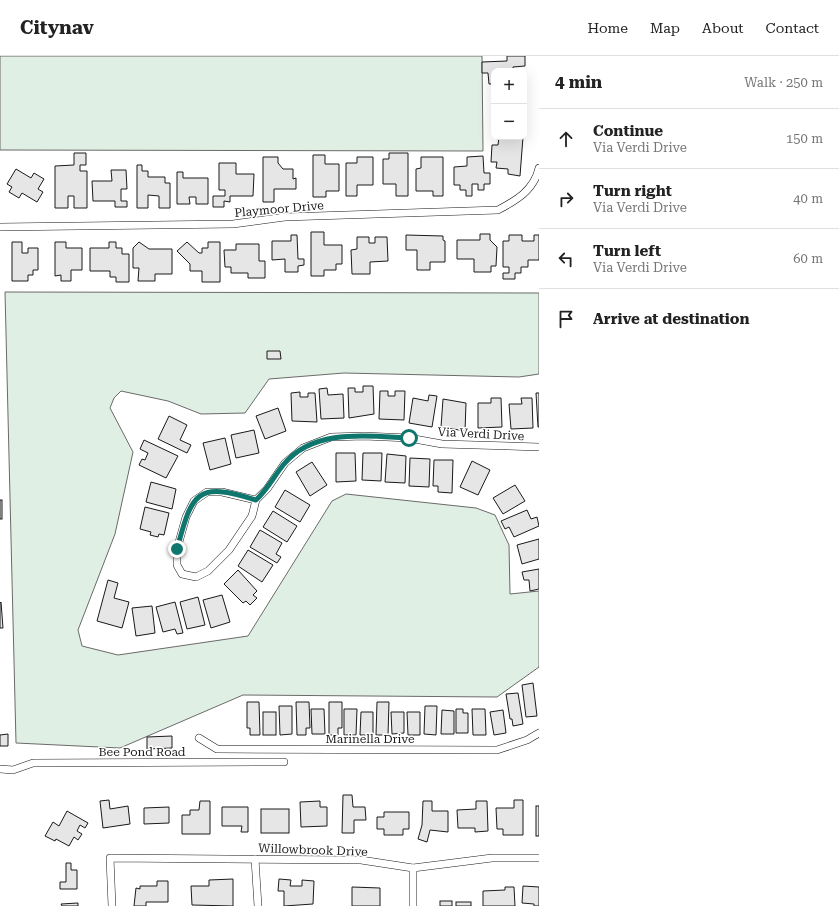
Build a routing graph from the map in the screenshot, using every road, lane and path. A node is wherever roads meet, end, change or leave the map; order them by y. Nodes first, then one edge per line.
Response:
1 (539, 168) edge
2 (0, 227) edge
3 (539, 447) edge
4 (256, 500) junction
5 (539, 733) edge
6 (199, 738) dead end
7 (284, 762) dead end
8 (0, 770) edge
9 (539, 858) edge
10 (255, 859) junction
11 (413, 868) junction
12 (112, 906) edge
13 (258, 906) edge
14 (413, 906) edge

1 - 2 street, Playmoor Drive
3 - 4 street, Via Verdi Drive
4 - 4 street, Via Verdi Drive
5 - 6 street, Marinella Drive
7 - 8 street, Bee Pond Road
9 - 11 street, Willowbrook Drive
10 - 11 street, Willowbrook Drive
10 - 12 street, Willowbrook Drive
10 - 13 street
11 - 14 street

